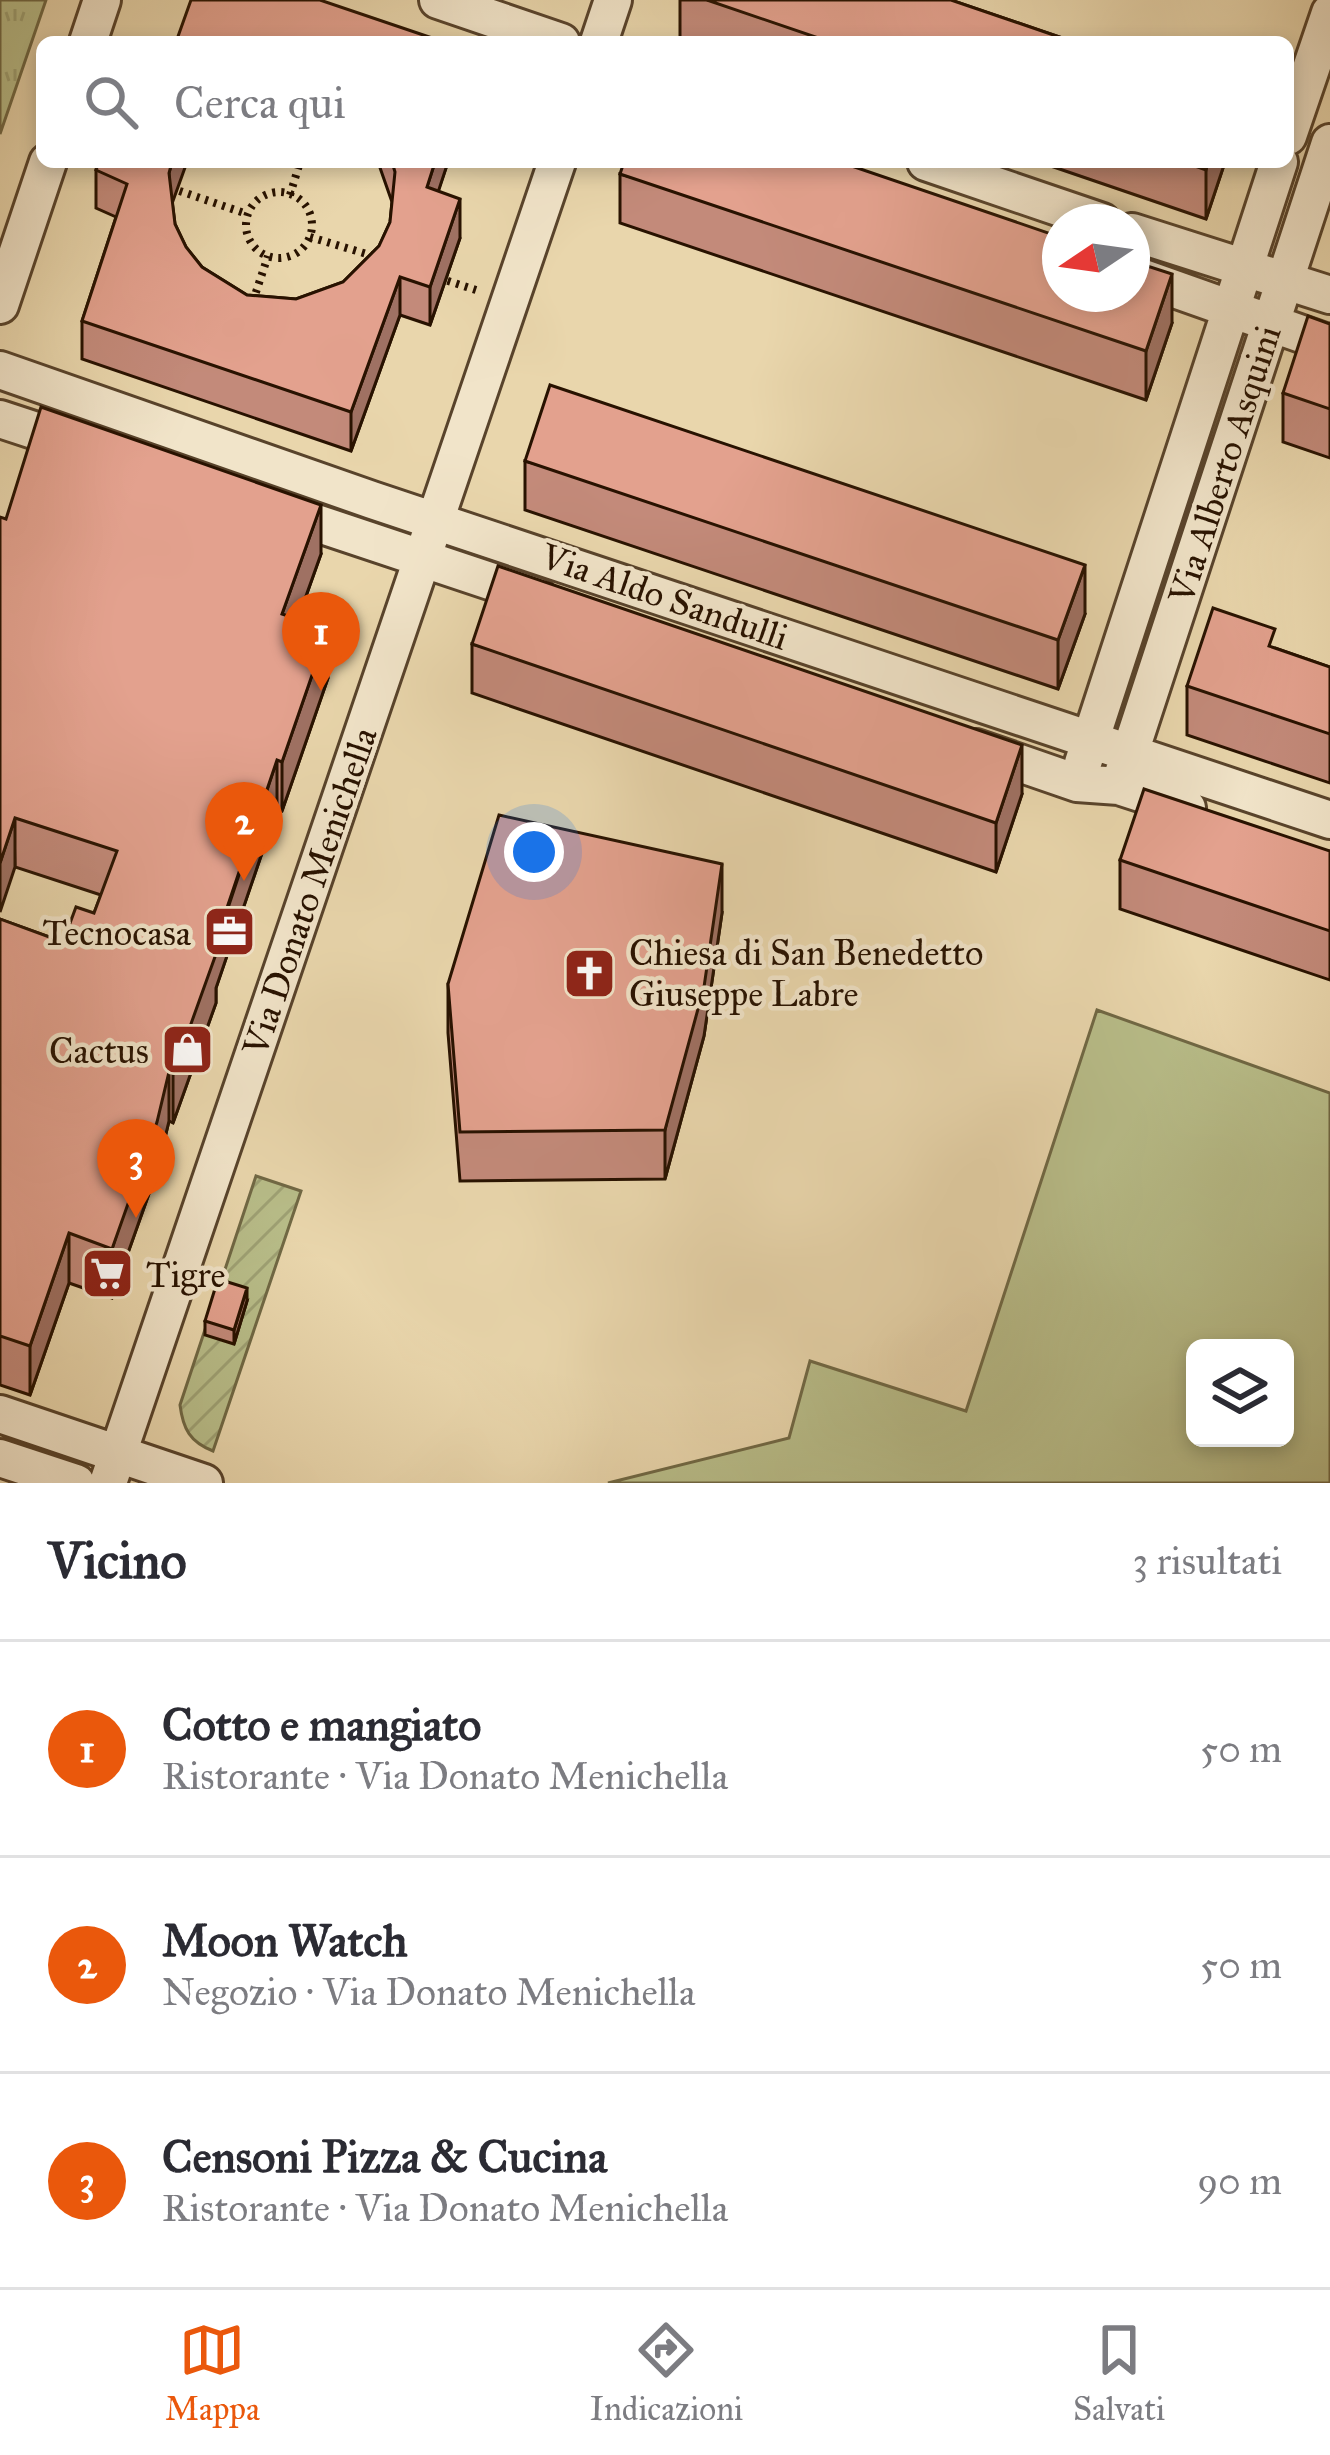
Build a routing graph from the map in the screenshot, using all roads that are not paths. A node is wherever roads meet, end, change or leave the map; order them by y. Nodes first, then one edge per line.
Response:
1 (102, 0) edge
2 (438, 0) edge
3 (613, 0) edge
4 (1330, 13) edge
5 (90, 36) edge
6 (543, 36) edge
7 (601, 36) edge
8 (1294, 118) edge
9 (1330, 143) edge
10 (46, 168) edge
11 (555, 168) edge
12 (944, 168) edge
13 (1277, 168) edge
14 (1049, 204) edge
15 (1150, 238) edge
16 (1242, 270) junction
17 (1283, 279) junction
18 (1150, 280) edge
19 (1330, 295) edge
20 (0, 305) edge
21 (1234, 308) junction
22 (1269, 324) junction
23 (1330, 344) edge
24 (0, 370) edge
25 (0, 419) edge
26 (107, 454) edge
27 (234, 496) edge
28 (435, 519) junction
29 (423, 556) junction
30 (562, 606) edge
31 (934, 734) edge
32 (1090, 740) junction
33 (1124, 770) junction
34 (1077, 783) junction
35 (1330, 820) edge
36 (1330, 855) edge
37 (0, 1414) edge
38 (0, 1458) edge
39 (113, 1468) edge
40 (76, 1483) edge
41 (204, 1483) edge

1 - 5 street
2 - 6 street
3 - 7 street
4 - 8 street
9 - 17 street, Via Alberto Asquini
10 - 20 street
11 - 28 street, Via Donato Menichella
12 - 14 street
13 - 16 street, Via Alberto Asquini
15 - 16 street
16 - 17 street
16 - 21 street, Via Alberto Asquini
17 - 19 street
17 - 22 street, Via Alberto Asquini
18 - 21 street
21 - 22 street
21 - 32 street, Via Alberto Asquini
22 - 23 street
22 - 33 street, Via Alberto Asquini
24 - 28 street, Via Aldo Sandulli
25 - 26 street
27 - 29 street, Via Aldo Sandulli
28 - 29 street, Via Donato Menichella
28 - 32 street, Via Aldo Sandulli
29 - 30 street, Via Aldo Sandulli
29 - 39 street, Via Donato Menichella
31 - 34 street, Via Aldo Sandulli
32 - 33 street, Via Aldo Sandulli
32 - 34 street, Via Alberto Asquini
33 - 34 street, Via Aldo Sandulli
33 - 35 street, Via Aldo Sandulli
33 - 36 street, Via Aldo Sandulli
37 - 39 street
38 - 40 street
39 - 41 street

